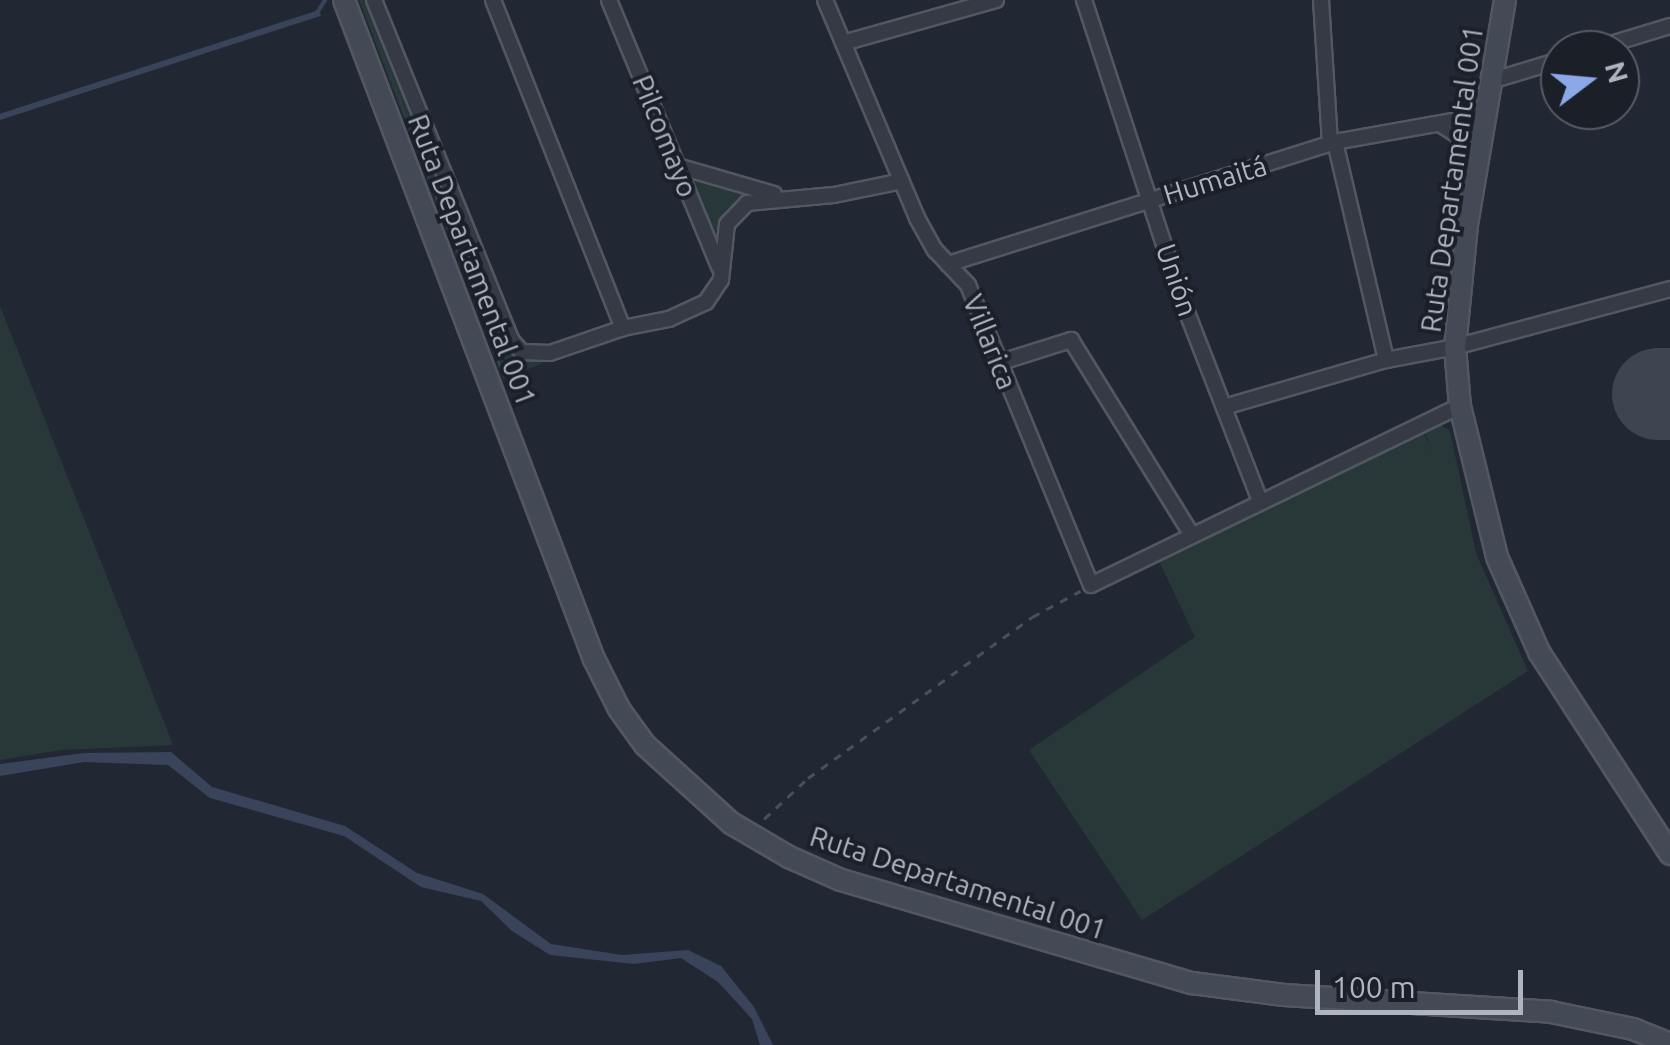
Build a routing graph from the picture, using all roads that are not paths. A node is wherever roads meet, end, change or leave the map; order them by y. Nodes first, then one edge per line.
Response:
1 (344, 0) edge
2 (374, 0) edge
3 (493, 0) edge
4 (609, 0) edge
5 (825, 0) edge
6 (996, 0) edge
7 (1084, 0) edge
8 (1320, 0) edge
9 (1505, 0) edge
10 (1670, 26) edge
11 (1640, 35) edge
12 (843, 43) junction
13 (1540, 66) edge
14 (1494, 80) junction
15 (1487, 115) junction
16 (1440, 123) junction
17 (1333, 143) junction
18 (678, 166) junction
19 (1478, 167) junction
20 (902, 181) junction
21 (784, 198) junction
22 (1150, 200) junction
23 (948, 264) junction
24 (721, 272) junction
25 (1670, 289) edge
26 (623, 328) junction
27 (1455, 347) junction
28 (1386, 360) junction
29 (998, 363) junction
30 (1224, 406) junction
31 (1460, 406) junction
32 (1260, 501) junction
33 (1192, 535) junction
34 (1670, 854) edge
35 (1670, 1044) edge

1 - 35 street, Ruta Departamental 001
2 - 26 street
3 - 26 street
4 - 18 street, Pilcomayo
5 - 12 street, Villarica
6 - 12 street
7 - 22 street, Unión
8 - 17 street
9 - 14 street, Ruta Departamental 001
10 - 11 street
12 - 20 street, Villarica
13 - 14 street
14 - 15 street, Ruta Departamental 001
15 - 16 street, Humaitá
15 - 19 street, Ruta Departamental 001
16 - 17 street, Humaitá
16 - 19 street
17 - 22 street, Humaitá
17 - 28 street
18 - 21 street
18 - 24 street, Pilcomayo
19 - 27 street, Ruta Departamental 001
20 - 21 street
20 - 23 street, Villarica
21 - 24 street
22 - 23 street, Humaitá
22 - 30 street, Unión
23 - 29 street, Villarica
24 - 26 street
25 - 27 street
27 - 28 street
27 - 31 street, Ruta Departamental 001
28 - 30 street
29 - 33 street
29 - 33 street, Villarica
30 - 32 street, Unión
31 - 32 street
31 - 34 street, Ruta Departamental 001
32 - 33 street

